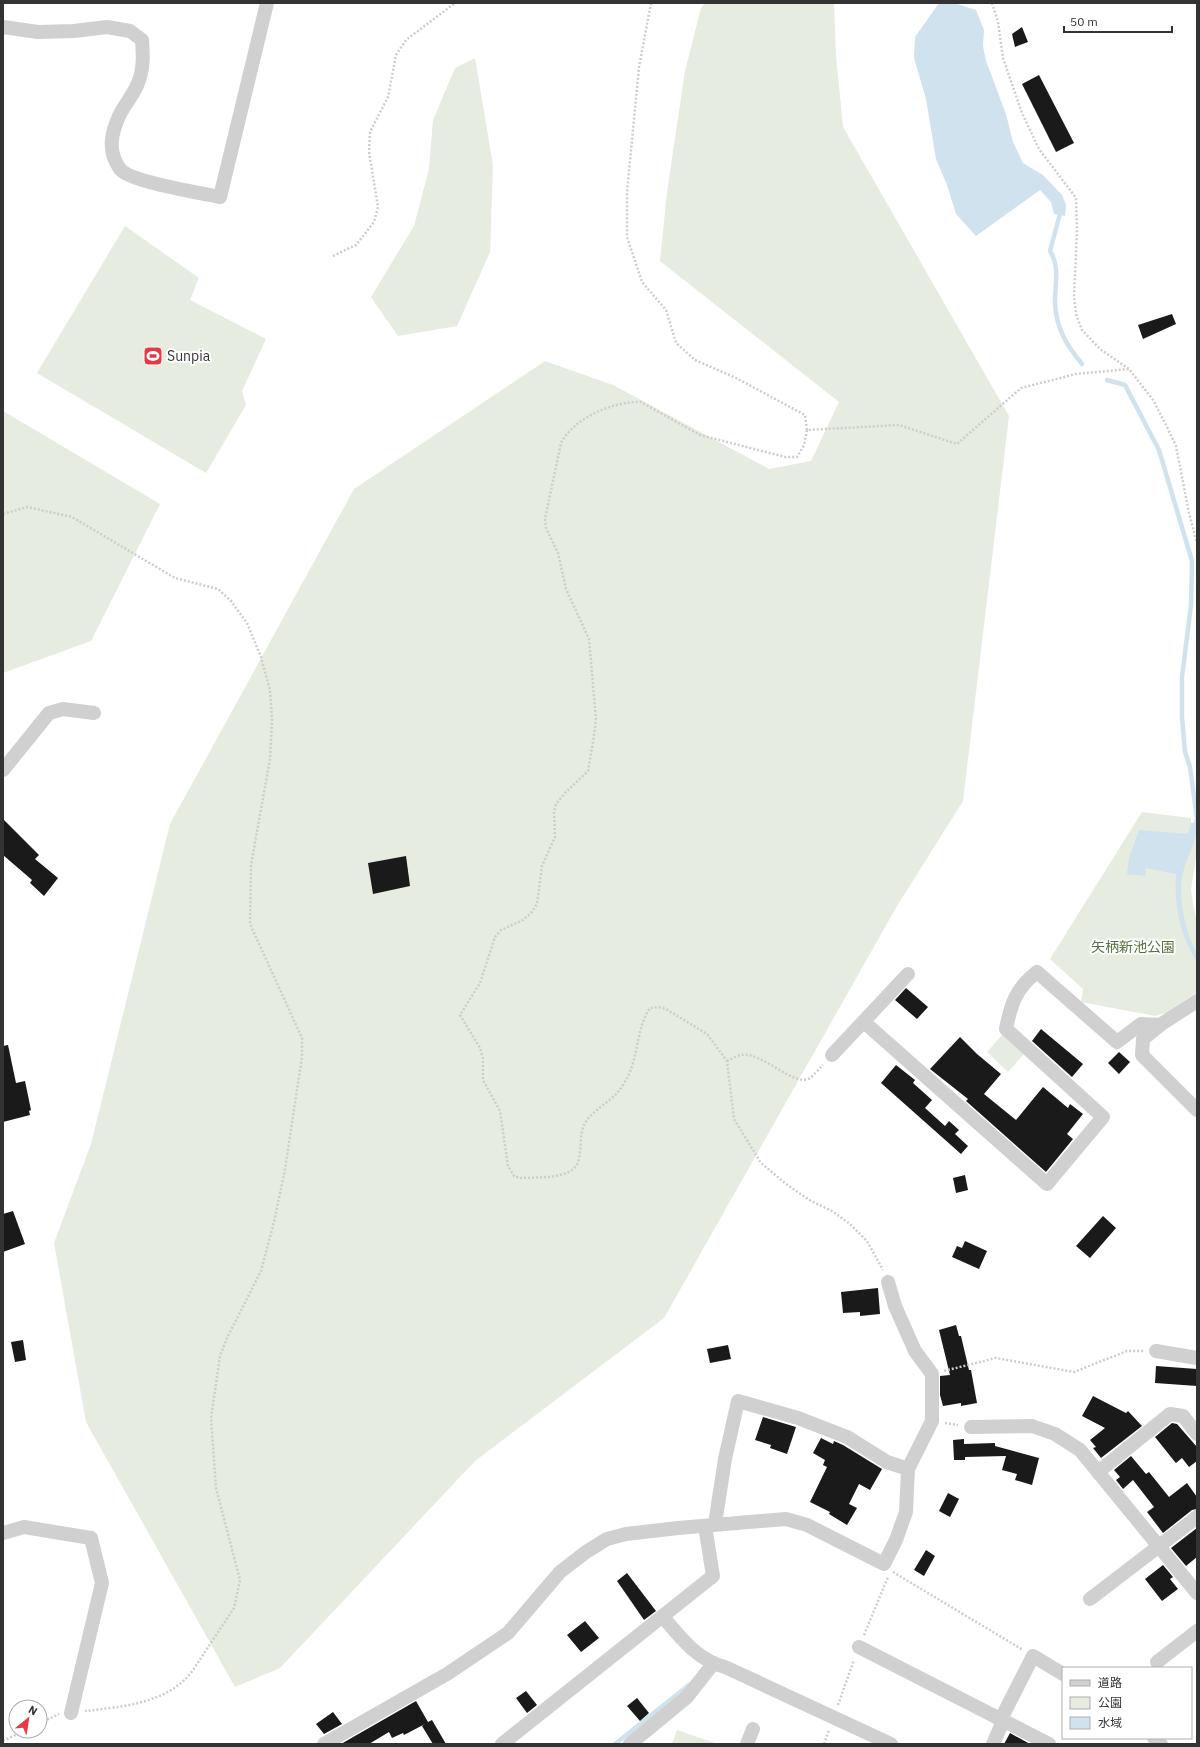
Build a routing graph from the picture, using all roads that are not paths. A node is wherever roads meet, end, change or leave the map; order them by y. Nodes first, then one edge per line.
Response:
1 (268, 3) edge
2 (3, 27) edge
3 (94, 713) dead end
4 (3, 770) edge
5 (908, 974) dead end
6 (1197, 1001) edge
7 (864, 1022) junction
8 (1160, 1025) junction
9 (832, 1055) road end
10 (1197, 1110) edge
11 (888, 1282) road end
12 (1156, 1351) road end
13 (1197, 1358) edge
14 (971, 1427) road end
15 (1197, 1434) edge
16 (908, 1469) junction
17 (1098, 1472) junction
18 (1197, 1517) edge
19 (710, 1525) junction
20 (3, 1533) edge
21 (1159, 1546) junction
22 (1197, 1593) edge
23 (1090, 1599) dead end
24 (663, 1616) junction
25 (1197, 1631) edge
26 (859, 1647) dead end
27 (1157, 1662) dead end
28 (713, 1664) junction
29 (1062, 1673) edge
30 (71, 1713) road end
31 (1002, 1721) junction
32 (753, 1729) dead end
33 (324, 1744) edge
34 (502, 1744) edge
35 (630, 1744) edge
36 (747, 1744) edge
37 (891, 1744) edge
38 (993, 1744) edge
39 (1049, 1744) edge

1 - 2 street
3 - 4 street
5 - 7 street
6 - 8 street
7 - 8 street
7 - 9 street
8 - 10 street
11 - 16 street
12 - 13 street
14 - 17 street
15 - 17 street
16 - 19 street
16 - 19 street
17 - 21 street
18 - 21 street
19 - 24 street
19 - 33 street
20 - 30 street
21 - 22 street
21 - 23 street
24 - 28 street
24 - 34 street
25 - 27 street
26 - 31 street
28 - 35 street
28 - 37 street
29 - 31 street
31 - 38 street
31 - 39 street
32 - 36 street

